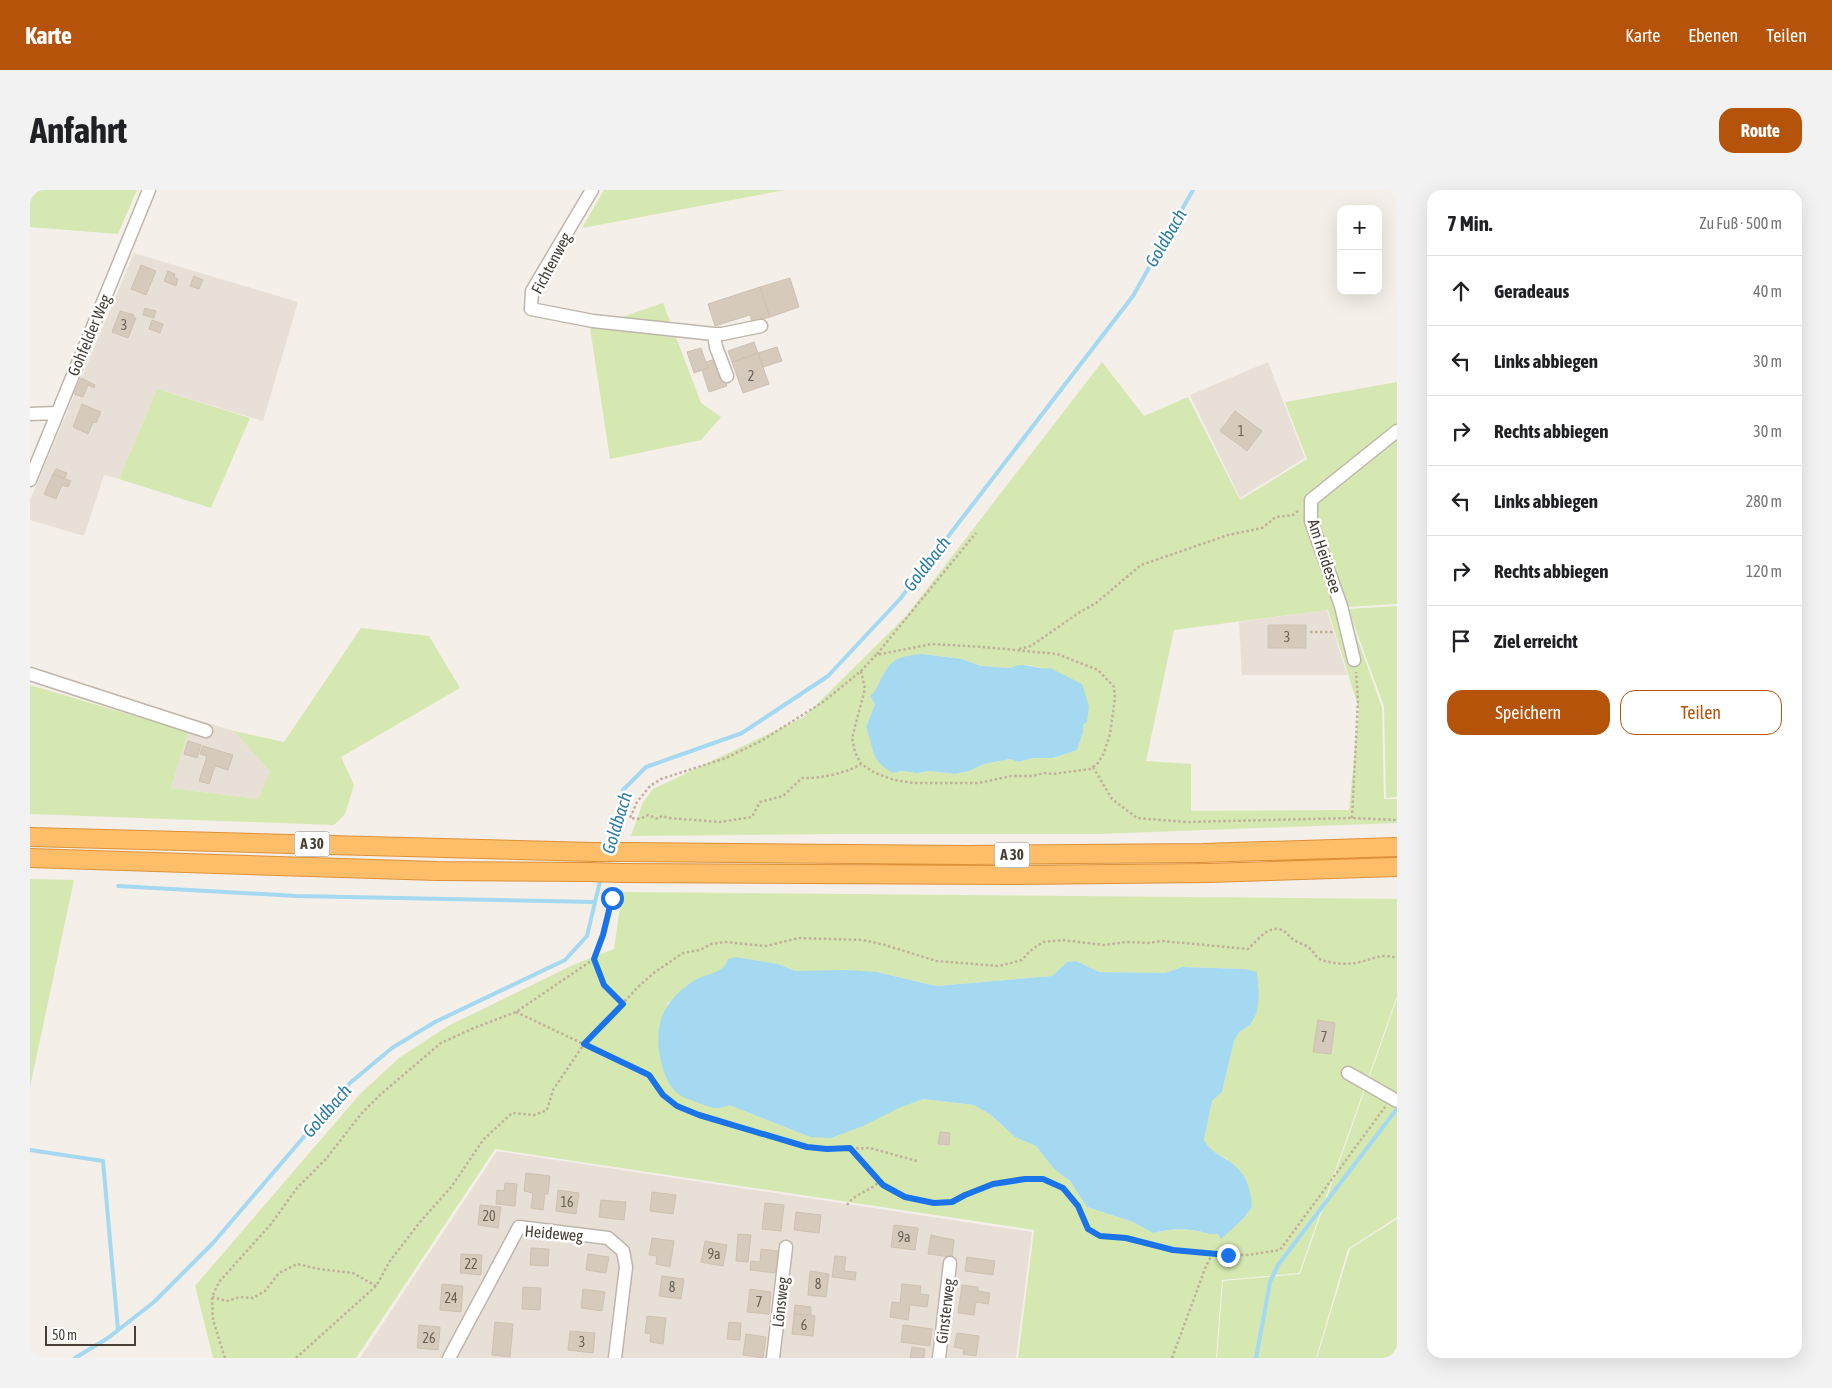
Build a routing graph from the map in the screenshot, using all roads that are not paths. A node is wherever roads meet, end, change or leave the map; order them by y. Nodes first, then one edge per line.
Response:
1 (149, 190) edge
2 (592, 190) edge
3 (761, 326) dead end
4 (714, 334) junction
5 (727, 376) dead end
6 (56, 413) junction
7 (30, 414) edge
8 (1397, 431) edge
9 (30, 480) edge
10 (1354, 660) road end
11 (30, 674) edge
12 (206, 731) dead end
13 (30, 837) edge
14 (1397, 847) edge
15 (30, 858) edge
16 (1397, 867) edge
17 (1348, 1073) dead end
18 (1394, 1100) edge
19 (786, 1246) dead end
20 (950, 1263) dead end
21 (449, 1358) edge
22 (615, 1358) edge
23 (773, 1358) edge
24 (939, 1358) edge

1 - 6 street, Gohfelder Weg
2 - 4 street, Fichtenweg
3 - 4 street
4 - 5 street
6 - 7 street
6 - 9 street, Gohfelder Weg
8 - 10 street, Am Heidesee
11 - 12 street
13 - 14 highway, A 30, bridge
15 - 16 highway, A 30, bridge
17 - 18 street
19 - 23 street, Lönsweg
20 - 24 street, Ginsterweg
21 - 22 street, Heideweg

